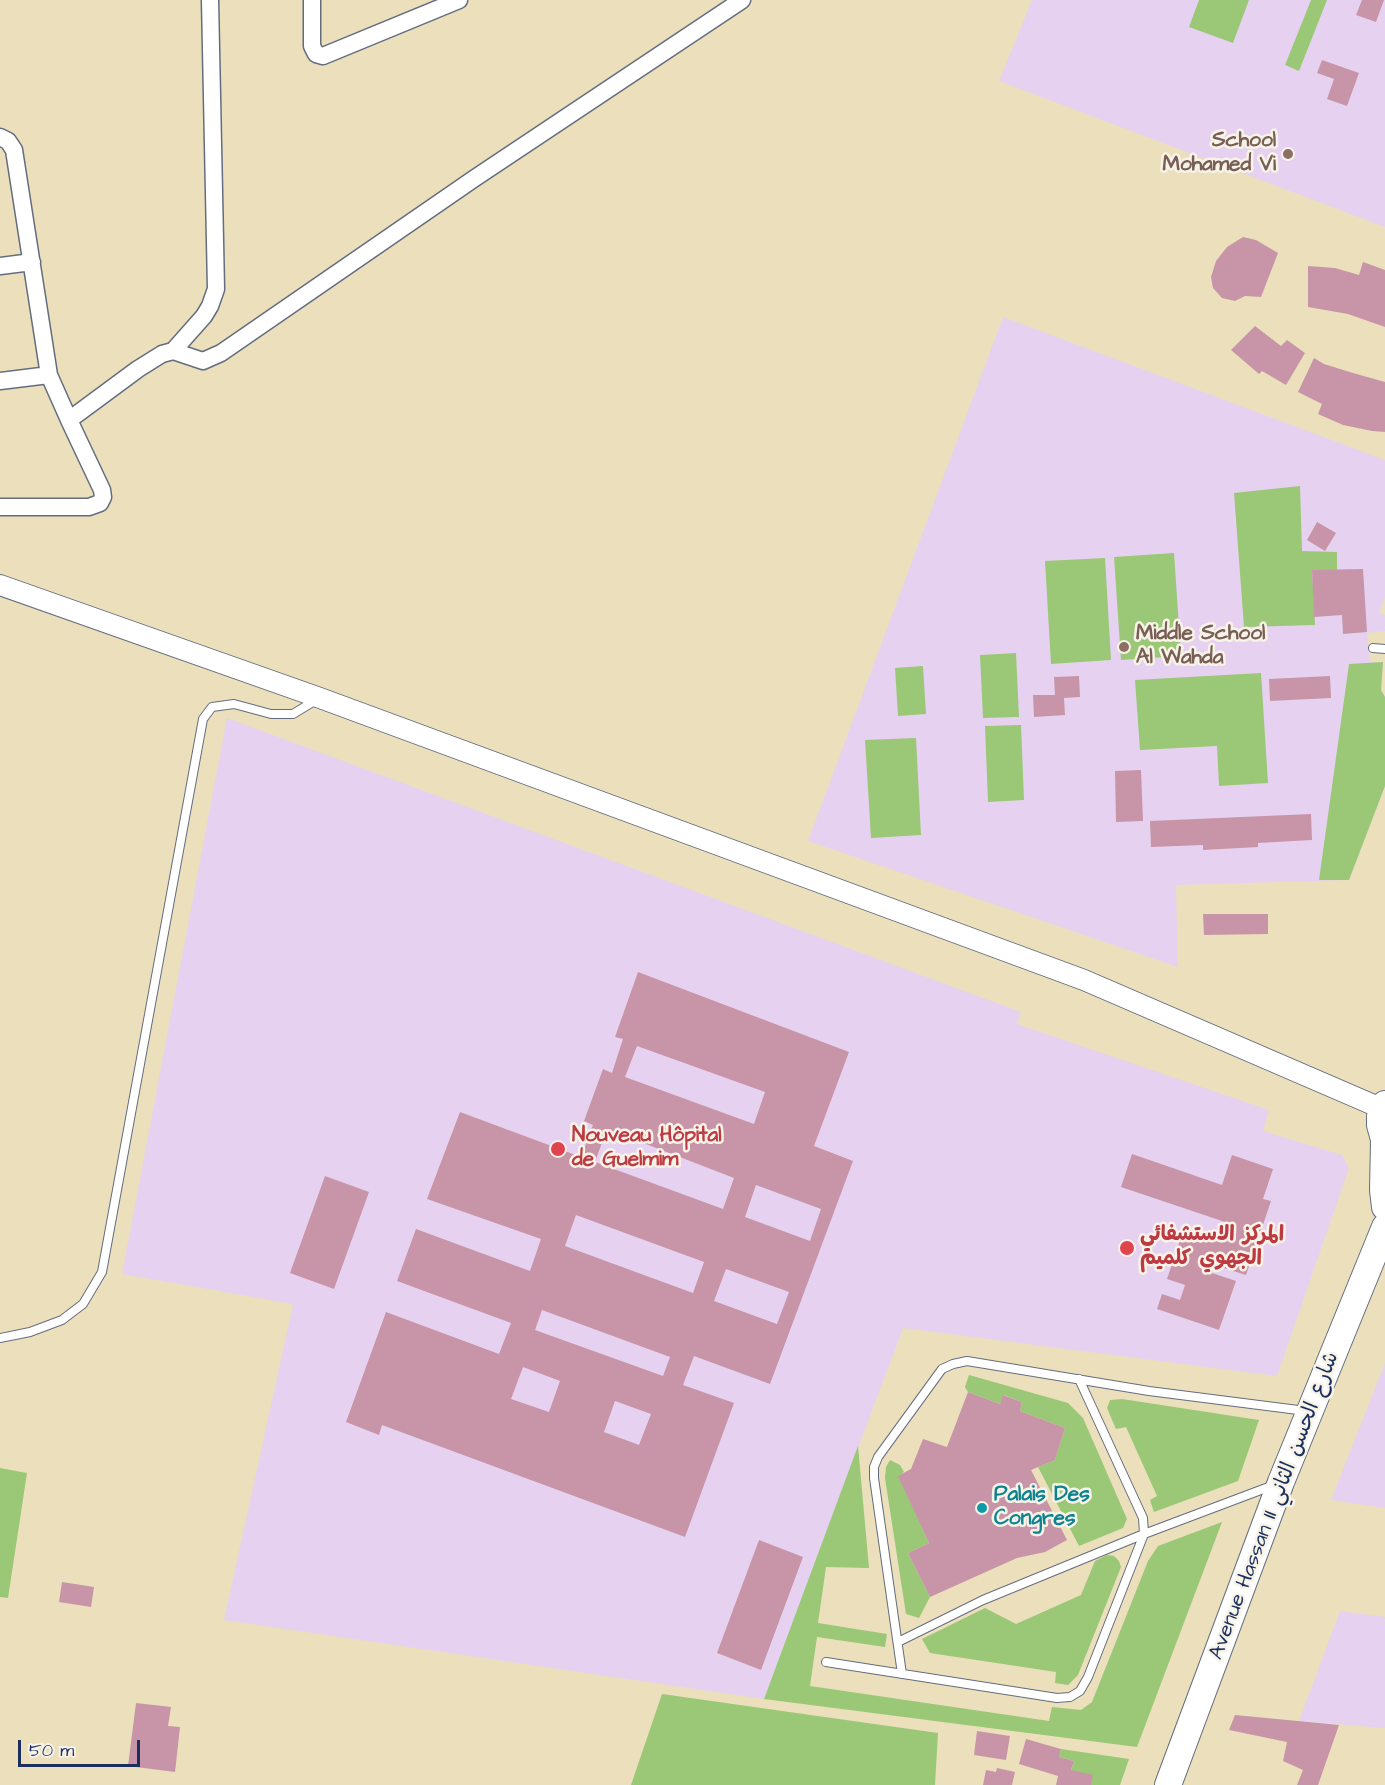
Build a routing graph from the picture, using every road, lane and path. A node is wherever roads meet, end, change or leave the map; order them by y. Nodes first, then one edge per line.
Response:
1 (210, 0) edge
2 (312, 0) edge
3 (459, 0) edge
4 (742, 0) edge
5 (442, 4) edge
6 (0, 137) edge
7 (32, 262) junction
8 (0, 266) edge
9 (172, 351) junction
10 (49, 375) junction
11 (0, 381) edge
12 (69, 420) junction
13 (0, 507) edge
14 (0, 585) edge
15 (1373, 648) dead end
16 (1385, 649) edge
17 (320, 698) junction
18 (1384, 1106) edge
19 (1384, 1142) edge
20 (1385, 1207) edge
21 (1385, 1227) edge
22 (0, 1338) edge
23 (1079, 1379) junction
24 (1310, 1411) junction
25 (1281, 1482) junction
26 (1144, 1534) junction
27 (898, 1642) junction
28 (826, 1662) dead end
29 (902, 1674) junction
30 (1168, 1785) edge

1 - 9 street
2 - 5 street
3 - 5 street
4 - 9 street
6 - 7 street
7 - 8 street
7 - 10 street
9 - 12 street
10 - 11 street
10 - 12 street
12 - 13 street
14 - 17 street
15 - 16 lane
17 - 18 street
17 - 22 lane
18 - 19 main road
19 - 20 main road
21 - 24 main road, Avenue Hassan II شارع الحسن الثاني
23 - 24 lane
23 - 26 lane
23 - 27 lane
24 - 25 main road, Avenue Hassan II شارع الحسن الثاني
25 - 26 lane
25 - 30 main road, Avenue Hassan II شارع الحسن الثاني
26 - 27 lane
26 - 29 lane
27 - 29 lane
28 - 29 lane

